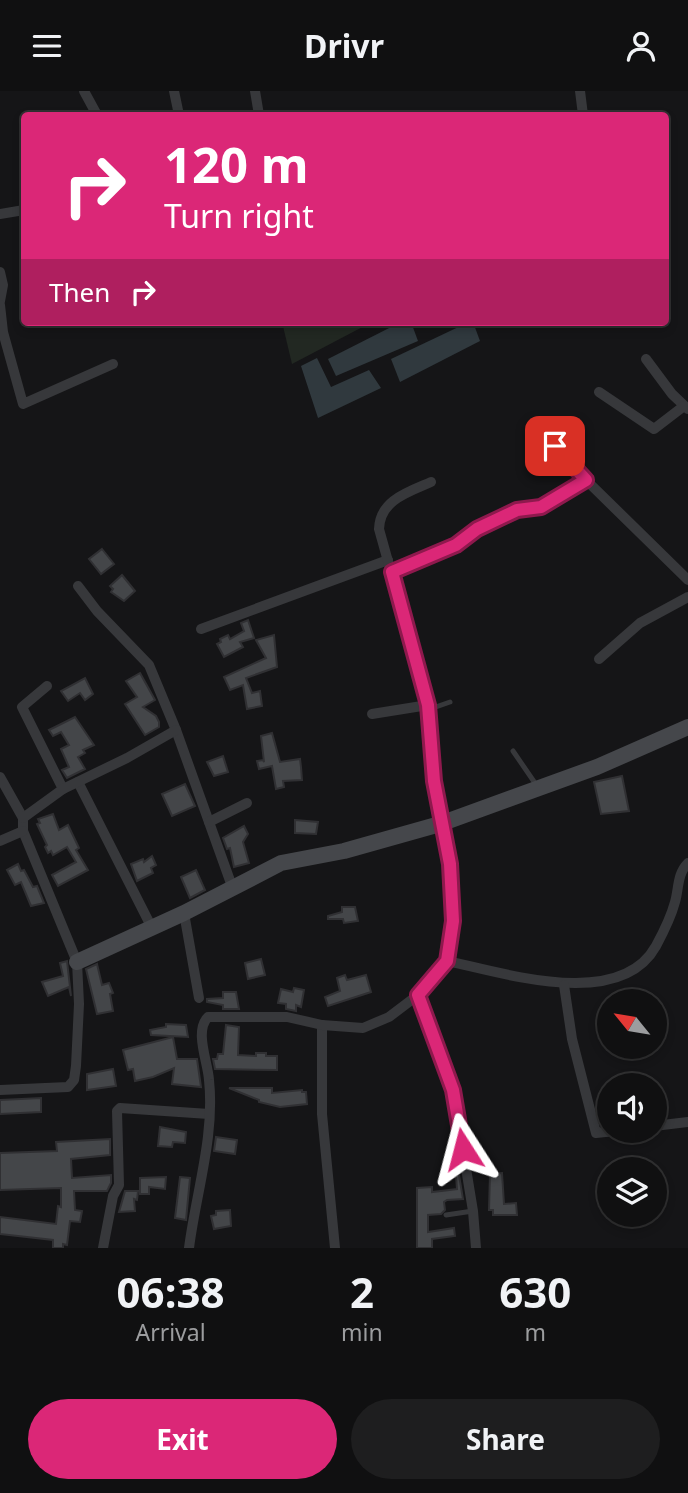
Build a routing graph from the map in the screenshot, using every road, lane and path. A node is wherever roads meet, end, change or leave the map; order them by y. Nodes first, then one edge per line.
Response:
1 (84, 91) edge
2 (174, 91) edge
3 (255, 91) edge
4 (580, 91) edge
5 (95, 112) edge
6 (178, 112) edge
7 (258, 112) edge
8 (583, 112) edge
9 (21, 210) edge
10 (0, 214) edge
11 (0, 272) edge
12 (0, 303) edge
13 (646, 359) dead end
14 (114, 364) dead end
15 (599, 392) dead end
16 (686, 407) edge
17 (539, 430) dead end
18 (586, 480) junction
19 (431, 482) dead end
20 (388, 559) junction
21 (392, 572) junction
22 (688, 580) edge
23 (78, 586) dead end
24 (688, 597) edge
25 (201, 629) dead end
26 (599, 659) dead end
27 (47, 687) dead end
28 (450, 702) dead end
29 (428, 707) junction
30 (372, 714) dead end
31 (688, 727) edge
32 (176, 730) junction
33 (513, 751) dead end
34 (0, 777) edge
35 (78, 782) junction
36 (538, 788) junction
37 (63, 789) junction
38 (247, 803) dead end
39 (23, 818) junction
40 (209, 822) junction
41 (440, 824) junction
42 (23, 831) junction
43 (0, 841) edge
44 (688, 863) edge
45 (233, 889) junction
46 (184, 913) junction
47 (152, 928) junction
48 (447, 961) junction
49 (77, 962) junction
50 (564, 985) junction
51 (418, 995) junction
52 (199, 998) dead end
53 (322, 1025) junction
54 (0, 1090) edge
55 (209, 1114) junction
56 (688, 1122) edge
57 (667, 1124) edge
58 (597, 1133) edge
59 (473, 1211) junction
60 (446, 1215) dead end
61 (103, 1248) edge
62 (188, 1248) edge
63 (335, 1248) edge
64 (476, 1248) edge

1 - 5 street
2 - 6 street
3 - 7 street
4 - 8 street
9 - 10 street
11 - 12 street
12 - 14 street
13 - 16 street
15 - 16 street
17 - 18 street
18 - 21 street
18 - 22 street
19 - 20 street
20 - 21 street
20 - 25 street
21 - 29 street
23 - 32 street
24 - 26 street
27 - 37 street
28 - 29 lane
29 - 30 street
29 - 41 street
31 - 36 street
32 - 35 street
32 - 40 street
33 - 36 lane
34 - 39 street
35 - 37 street
35 - 47 street
36 - 41 street
37 - 39 street
38 - 40 street
39 - 42 street
40 - 45 street
41 - 45 street
41 - 48 street
42 - 43 street
42 - 49 street
44 - 50 street
45 - 46 street
46 - 47 street
46 - 52 street
47 - 49 street
48 - 50 street
48 - 51 street
49 - 54 street
50 - 58 street
51 - 53 street
51 - 59 street
53 - 55 street
53 - 63 street
55 - 61 street
55 - 62 street
56 - 57 street
59 - 60 lane
59 - 64 street

